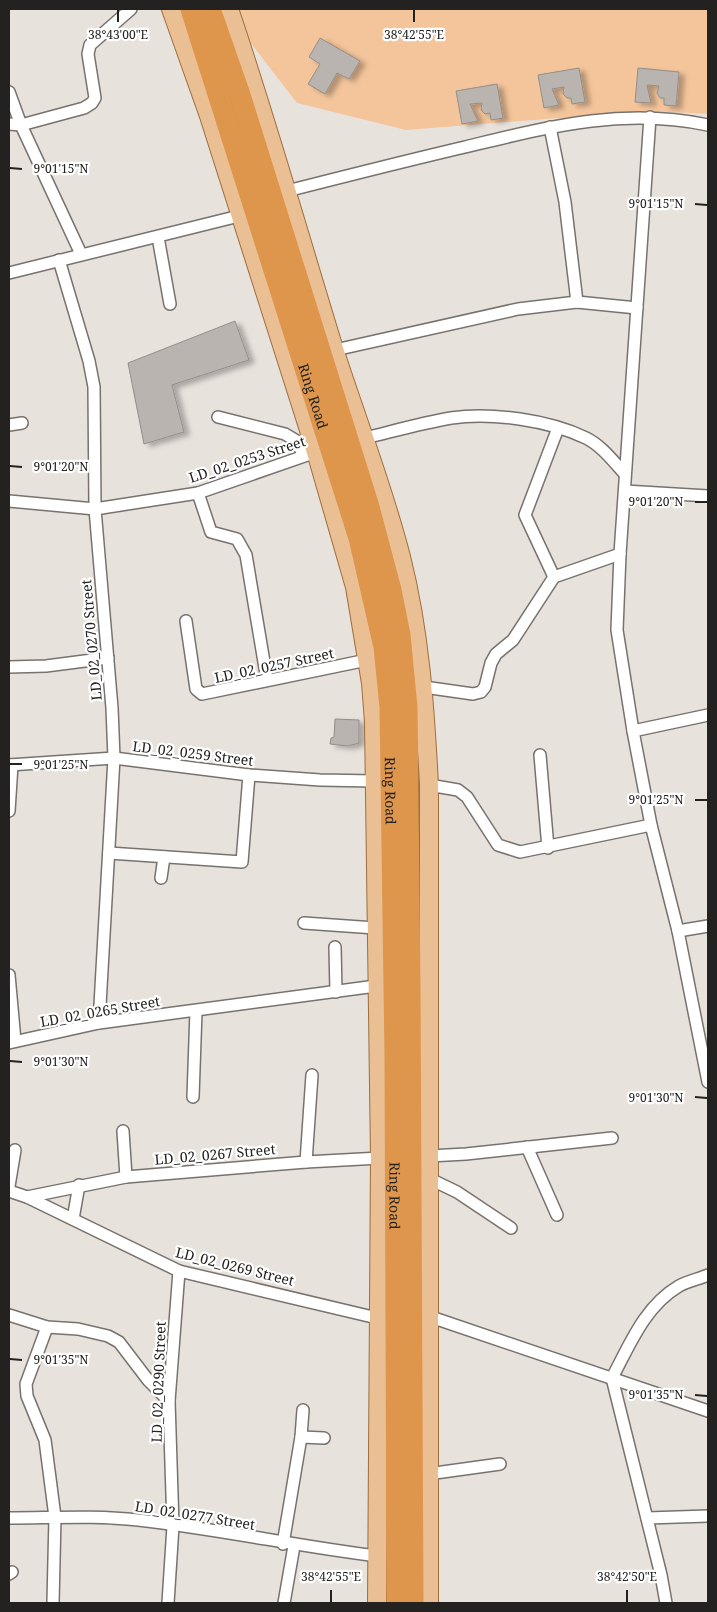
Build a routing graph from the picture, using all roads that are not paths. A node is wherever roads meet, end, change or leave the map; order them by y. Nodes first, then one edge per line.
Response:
1 (131, 9) edge
2 (171, 9) edge
3 (191, 9) edge
4 (210, 9) edge
5 (229, 9) edge
6 (117, 14) edge
7 (9, 92) edge
8 (650, 117) junction
9 (9, 124) edge
10 (21, 125) junction
11 (708, 125) edge
12 (550, 127) junction
13 (287, 191) junction
14 (239, 216) junction
15 (158, 237) junction
16 (81, 254) junction
17 (59, 260) junction
18 (9, 273) edge
19 (577, 302) junction
20 (170, 304) dead end
21 (637, 308) junction
22 (335, 350) junction
23 (218, 417) dead end
24 (22, 423) dead end
25 (9, 425) edge
26 (558, 428) junction
27 (365, 438) junction
28 (310, 453) junction
29 (625, 474) junction
30 (625, 490) junction
31 (198, 493) junction
32 (708, 496) edge
33 (9, 501) edge
34 (95, 509) junction
35 (620, 554) junction
36 (554, 577) junction
37 (186, 621) dead end
38 (108, 658) junction
39 (367, 660) junction
40 (9, 667) edge
41 (267, 680) junction
42 (424, 687) junction
43 (708, 715) edge
44 (633, 731) junction
45 (540, 755) dead end
46 (114, 758) junction
47 (10, 765) edge
48 (249, 775) junction
49 (374, 781) junction
50 (429, 785) junction
51 (9, 811) edge
52 (652, 825) junction
53 (548, 848) junction
54 (109, 853) junction
55 (164, 857) junction
56 (161, 878) dead end
57 (304, 923) dead end
58 (708, 926) edge
59 (375, 928) junction
60 (678, 931) junction
61 (334, 947) dead end
62 (9, 975) edge
63 (376, 986) junction
64 (336, 992) junction
65 (196, 1011) junction
66 (99, 1023) junction
67 (12, 1042) edge
68 (312, 1075) dead end
69 (708, 1082) edge
70 (193, 1097) dead end
71 (123, 1131) dead end
72 (612, 1138) dead end
73 (526, 1147) junction
74 (15, 1150) dead end
75 (429, 1156) junction
76 (380, 1158) junction
77 (306, 1162) junction
78 (126, 1177) junction
79 (430, 1179) junction
80 (79, 1185) junction
81 (9, 1186) edge
82 (9, 1191) edge
83 (27, 1197) junction
84 (557, 1215) dead end
85 (73, 1219) junction
86 (511, 1228) dead end
87 (179, 1270) junction
88 (708, 1275) edge
89 (9, 1315) edge
90 (428, 1316) junction
91 (377, 1318) junction
92 (47, 1328) junction
93 (612, 1378) junction
94 (169, 1401) junction
95 (303, 1410) dead end
96 (708, 1411) edge
97 (301, 1437) junction
98 (324, 1438) dead end
99 (500, 1464) dead end
100 (428, 1474) junction
101 (708, 1516) edge
102 (55, 1517) junction
103 (9, 1518) edge
104 (647, 1518) junction
105 (173, 1526) junction
106 (288, 1545) junction
107 (376, 1556) junction
108 (54, 1603) edge
109 (168, 1603) edge
110 (284, 1603) edge
111 (377, 1603) edge
112 (397, 1603) edge
113 (414, 1603) edge
114 (429, 1603) edge
115 (666, 1603) edge

1 - 6 street
2 - 14 main road
3 - 112 highway, Ring Road
4 - 113 highway, Ring Road
5 - 13 main road
6 - 10 street
7 - 10 street
8 - 11 street
8 - 12 street
8 - 21 street
9 - 10 street
10 - 16 street
12 - 13 street
12 - 19 street
13 - 22 main road
14 - 15 street
14 - 28 main road
15 - 16 street
15 - 20 street
16 - 17 street
17 - 18 street
17 - 34 street, LD_02_0270 Street
19 - 21 street
19 - 22 street
21 - 29 street
22 - 27 main road
23 - 28 street
24 - 25 street
26 - 27 street
26 - 29 street
26 - 36 street
27 - 42 main road
28 - 31 street, LD_02_0253 Street
28 - 39 main road
29 - 30 street
30 - 32 street
30 - 35 street
31 - 34 street, LD_02_0253 Street
31 - 41 street
33 - 34 street, LD_02_0253 Street
34 - 38 street, LD_02_0270 Street
35 - 36 street
35 - 44 street
36 - 42 street
37 - 41 street, LD_02_0257 Street
38 - 40 street
38 - 46 street, LD_02_0270 Street
39 - 41 street, LD_02_0257 Street
39 - 49 main road
42 - 50 main road
43 - 44 street
44 - 52 street
45 - 53 street
46 - 47 street, LD_02_0259 Street
46 - 48 street, LD_02_0259 Street
46 - 54 street, LD_02_0270 Street
47 - 51 street
48 - 49 street, LD_02_0259 Street
48 - 55 street
49 - 59 main road
50 - 53 street
50 - 75 main road
52 - 53 street
52 - 60 street
54 - 55 street
54 - 66 street, LD_02_0270 Street
55 - 56 street
57 - 59 street
58 - 60 street
59 - 63 main road
60 - 69 street
61 - 64 street
62 - 67 street
63 - 64 street, LD_02_0265 Street
63 - 76 main road
64 - 65 street, LD_02_0265 Street
65 - 66 street, LD_02_0265 Street
65 - 70 street
66 - 67 street, LD_02_0265 Street
68 - 77 street
71 - 78 street
72 - 73 street
73 - 75 street
73 - 84 street
74 - 81 street
75 - 79 main road
76 - 77 street, LD_02_0267 Street
76 - 91 main road
77 - 78 street, LD_02_0267 Street
78 - 80 street, LD_02_0267 Street
79 - 86 street
79 - 90 main road
80 - 83 street, LD_02_0267 Street
80 - 85 street
82 - 83 street, LD_02_0269 Street
83 - 85 street, LD_02_0269 Street
85 - 87 street, LD_02_0269 Street
87 - 91 street, LD_02_0269 Street
87 - 94 street, LD_02_0290 Street
88 - 93 street
89 - 92 street
90 - 93 street
90 - 100 main road
91 - 107 main road
92 - 94 street
92 - 102 street
93 - 96 street
93 - 104 street
94 - 105 street, LD_02_0290 Street
95 - 97 street
97 - 98 street
97 - 106 street
99 - 100 street
100 - 114 main road
101 - 104 street
102 - 103 street, LD_02_0277 Street
102 - 105 street, LD_02_0277 Street
102 - 108 street
104 - 115 street
105 - 106 street, LD_02_0277 Street
105 - 109 street, LD_02_0290 Street
106 - 107 street, LD_02_0277 Street
106 - 110 street
107 - 111 main road

